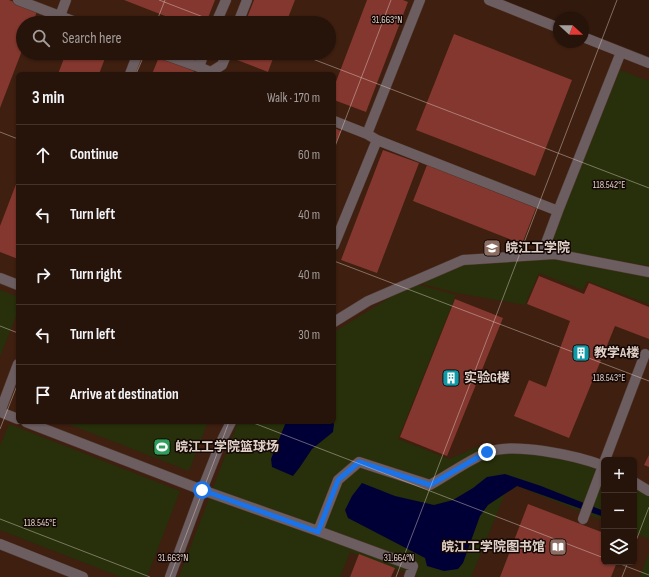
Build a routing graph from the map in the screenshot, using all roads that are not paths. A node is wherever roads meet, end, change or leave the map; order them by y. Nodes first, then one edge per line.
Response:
1 (18, 0) edge
2 (66, 0) edge
3 (226, 0) edge
4 (247, 0) edge
5 (420, 0) edge
6 (489, 0) edge
7 (60, 16) joint
8 (219, 16) edge
9 (241, 16) edge
10 (553, 26) edge
11 (589, 39) edge
12 (621, 52) junction
13 (135, 60) edge
14 (179, 60) edge
15 (201, 60) edge
16 (224, 60) edge
17 (649, 63) edge
18 (198, 67) junction
19 (131, 72) edge
20 (210, 72) edge
21 (213, 72) edge
22 (336, 122) edge
23 (367, 134) junction
24 (376, 140) junction
25 (558, 211) junction
26 (336, 240) edge
27 (542, 254) junction
28 (649, 272) edge
29 (0, 278) edge
30 (16, 284) edge
31 (336, 321) edge
32 (645, 354) dead end
33 (16, 369) edge
34 (0, 412) edge
35 (16, 418) edge
36 (31, 424) edge
37 (230, 424) edge
38 (606, 457) edge
39 (601, 462) edge
40 (601, 471) edge
41 (637, 484) edge
42 (202, 490) junction
43 (649, 491) edge
44 (582, 519) dead end
45 (318, 532) junction
46 (0, 544) edge
47 (83, 577) edge
48 (170, 577) edge
49 (409, 577) edge

1 - 7 street
2 - 7 street
3 - 8 street
4 - 9 street
5 - 23 street
6 - 10 street
11 - 12 street
12 - 17 street
12 - 25 street
13 - 19 street
14 - 18 street
15 - 18 street
16 - 21 street
18 - 20 street
22 - 23 street
23 - 24 street
24 - 25 street
24 - 26 street
25 - 27 street
27 - 28 street
27 - 31 street
29 - 30 street
32 - 38 street
33 - 34 street
34 - 35 street
36 - 42 street
37 - 42 street
39 - 45 street
40 - 44 street
41 - 43 street
42 - 45 street
42 - 48 street
45 - 49 street
46 - 47 street

